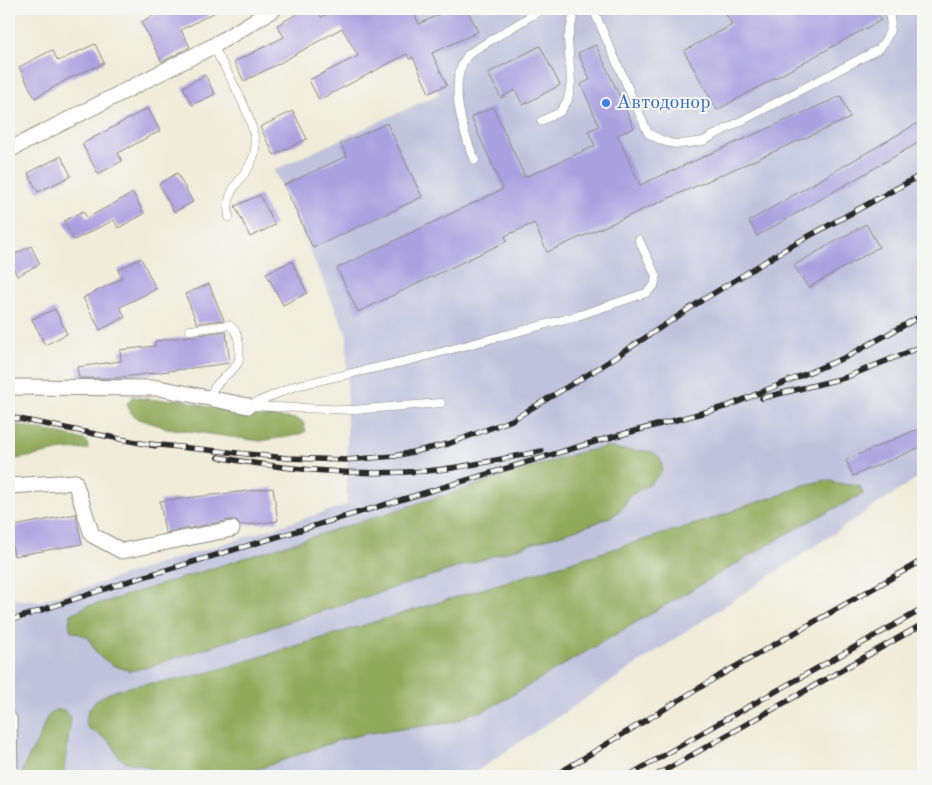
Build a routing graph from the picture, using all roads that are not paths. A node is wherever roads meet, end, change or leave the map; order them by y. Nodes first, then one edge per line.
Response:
1 (274, 9) edge
2 (542, 9) edge
3 (575, 9) edge
4 (593, 9) edge
5 (887, 9) edge
6 (213, 46) junction
7 (541, 121) dead end
8 (9, 150) edge
9 (475, 160) dead end
10 (229, 217) dead end
11 (639, 240) dead end
12 (190, 330) dead end
13 (9, 387) edge
14 (207, 399) junction
15 (441, 403) dead end
16 (248, 406) junction
17 (9, 486) edge
18 (232, 530) dead end
19 (9, 719) edge
20 (10, 776) edge

1 - 6 street
2 - 9 lane
3 - 7 lane
4 - 5 lane
6 - 8 street
6 - 10 lane
11 - 16 lane
12 - 14 lane
13 - 14 street
14 - 16 street
15 - 16 lane
17 - 18 street
19 - 20 street

